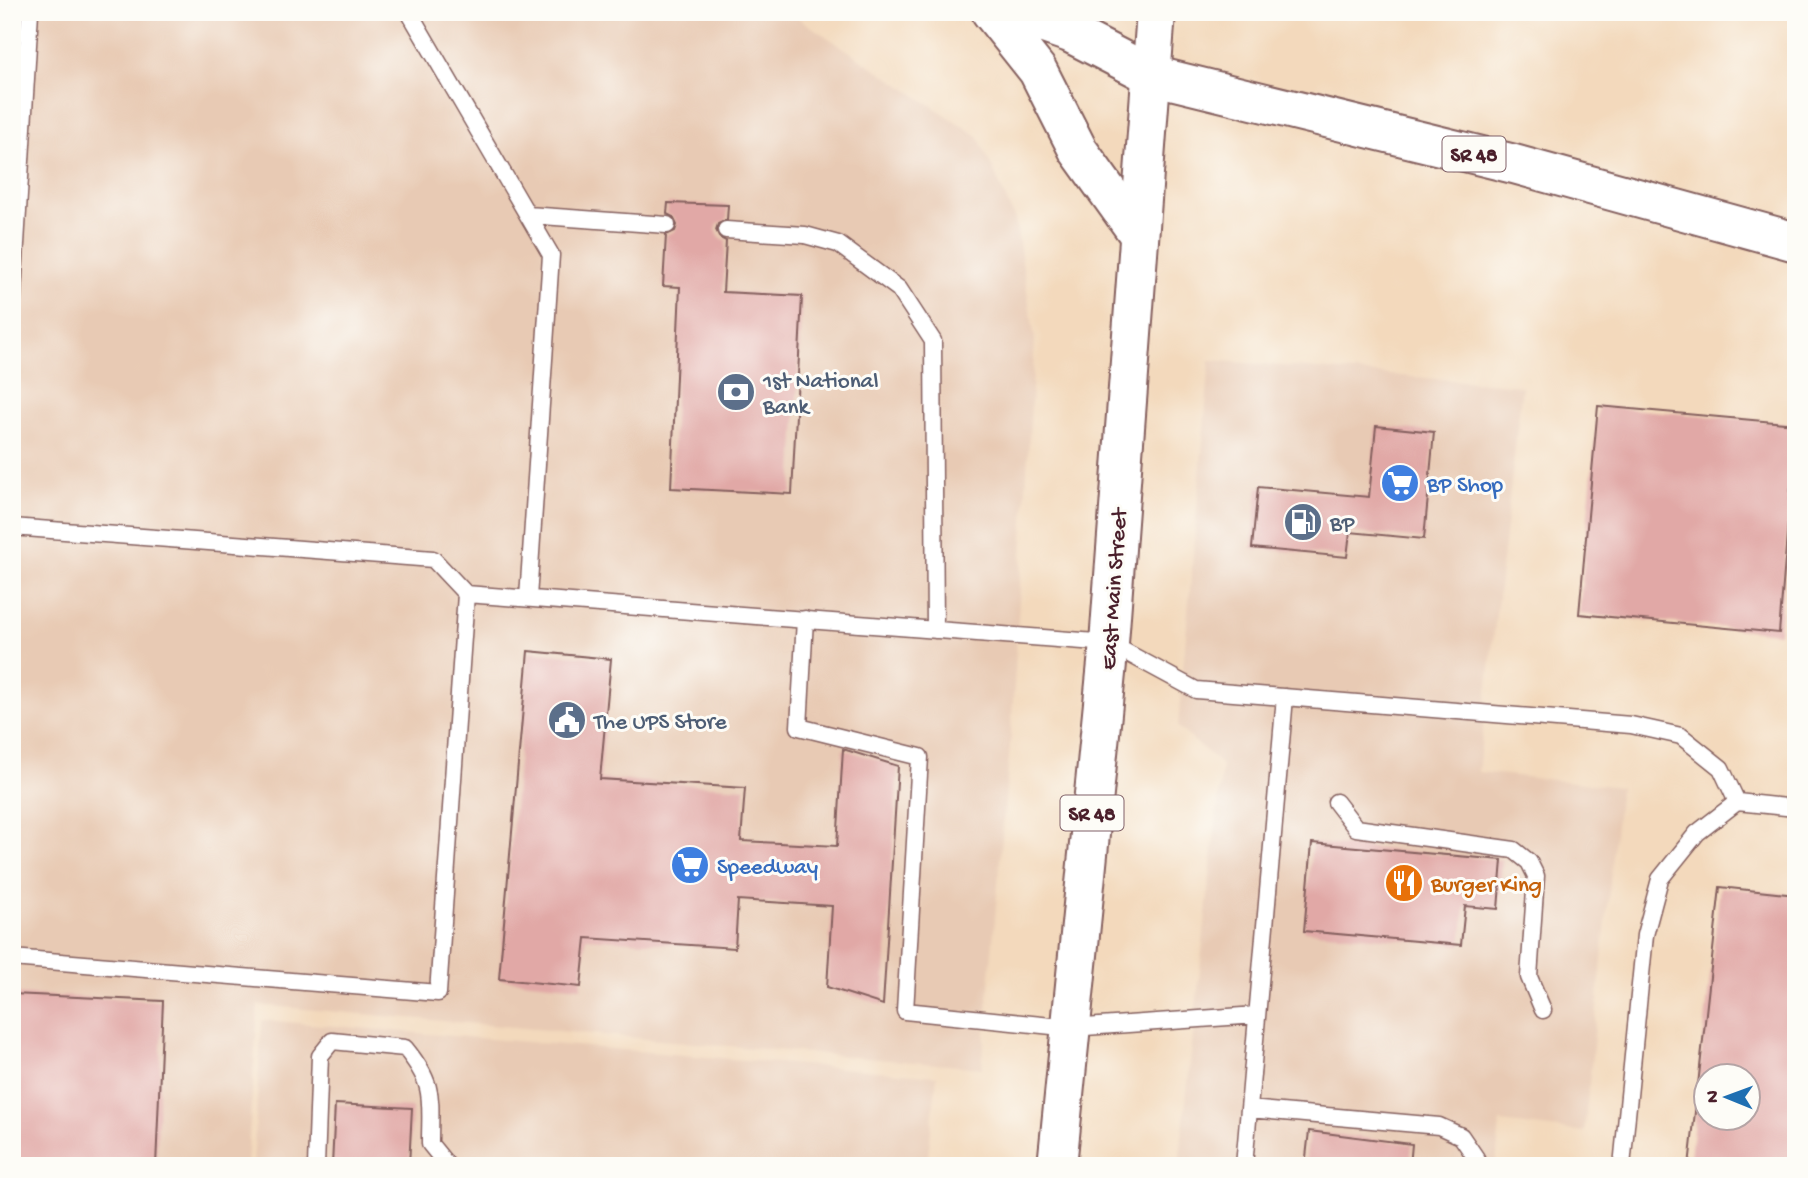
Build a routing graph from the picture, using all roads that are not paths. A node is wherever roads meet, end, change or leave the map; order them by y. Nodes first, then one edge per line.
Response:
1 (30, 12) edge
2 (409, 12) edge
3 (991, 12) edge
4 (1009, 12) edge
5 (1156, 12) edge
6 (1151, 75) junction
7 (528, 215) junction
8 (667, 225) dead end
9 (726, 230) dead end
10 (1139, 235) junction
11 (1796, 242) edge
12 (12, 310) edge
13 (12, 527) edge
14 (466, 594) junction
15 (528, 598) junction
16 (805, 620) junction
17 (936, 630) junction
18 (1109, 643) junction
19 (1285, 697) junction
20 (1336, 802) dead end
21 (1737, 802) junction
22 (1796, 808) edge
23 (12, 958) edge
24 (1543, 1010) dead end
25 (1257, 1015) junction
26 (1071, 1028) junction
27 (1249, 1109) junction
28 (447, 1165) edge
29 (316, 1166) edge
30 (1057, 1166) edge
31 (1244, 1166) edge
32 (1475, 1166) edge
33 (1622, 1166) edge

1 - 12 lane
2 - 7 lane
3 - 10 main road
4 - 6 main road
5 - 6 main road, East Main Street / SR 48
6 - 10 main road, East Main Street / SR 48
6 - 11 main road, SR 48
7 - 8 lane
7 - 15 lane
9 - 17 lane
10 - 18 main road, East Main Street / SR 48
13 - 14 lane
14 - 15 lane
14 - 23 lane
15 - 16 lane
16 - 17 lane
16 - 26 lane
17 - 18 lane
18 - 19 lane
18 - 26 main road, East Main Street / SR 48
19 - 21 lane
19 - 25 lane
20 - 24 lane
21 - 22 lane
21 - 33 lane
25 - 26 lane
25 - 27 lane
26 - 30 main road, East Main Street / SR 48
27 - 31 lane
27 - 32 lane
28 - 29 lane

